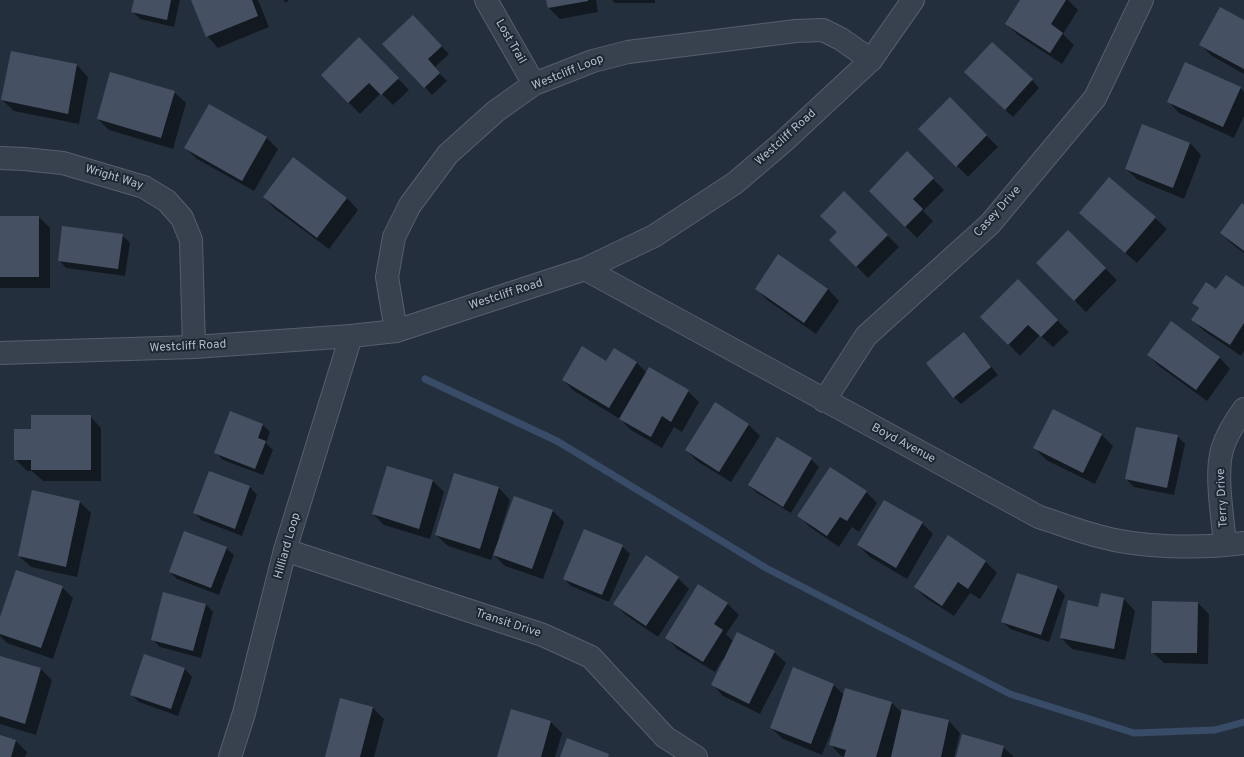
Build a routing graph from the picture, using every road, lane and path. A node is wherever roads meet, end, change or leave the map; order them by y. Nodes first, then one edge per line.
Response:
1 (486, 0) edge
2 (912, 0) edge
3 (1142, 0) edge
4 (871, 60) junction
5 (534, 84) junction
6 (0, 158) edge
7 (585, 269) junction
8 (396, 331) junction
9 (351, 336) junction
10 (194, 347) junction
11 (0, 353) edge
12 (824, 401) junction
13 (1244, 408) edge
14 (1235, 544) edge
15 (286, 550) junction
16 (230, 757) edge
17 (696, 757) edge

1 - 5 street, Lost Trail
2 - 4 street, Westcliff Road
3 - 12 street, Casey Drive
4 - 5 street, Westcliff Loop
4 - 7 street, Westcliff Road
5 - 8 street, Westcliff Loop
6 - 10 street, Wright Way
7 - 8 street, Westcliff Road
7 - 12 street, Boyd Avenue
8 - 9 street, Westcliff Road
9 - 10 street, Westcliff Road
9 - 15 street, Hilliard Loop
10 - 11 street, Westcliff Road
12 - 14 street, Boyd Avenue
13 - 14 street, Terry Drive
15 - 16 street, Hilliard Loop
15 - 17 street, Transit Drive

